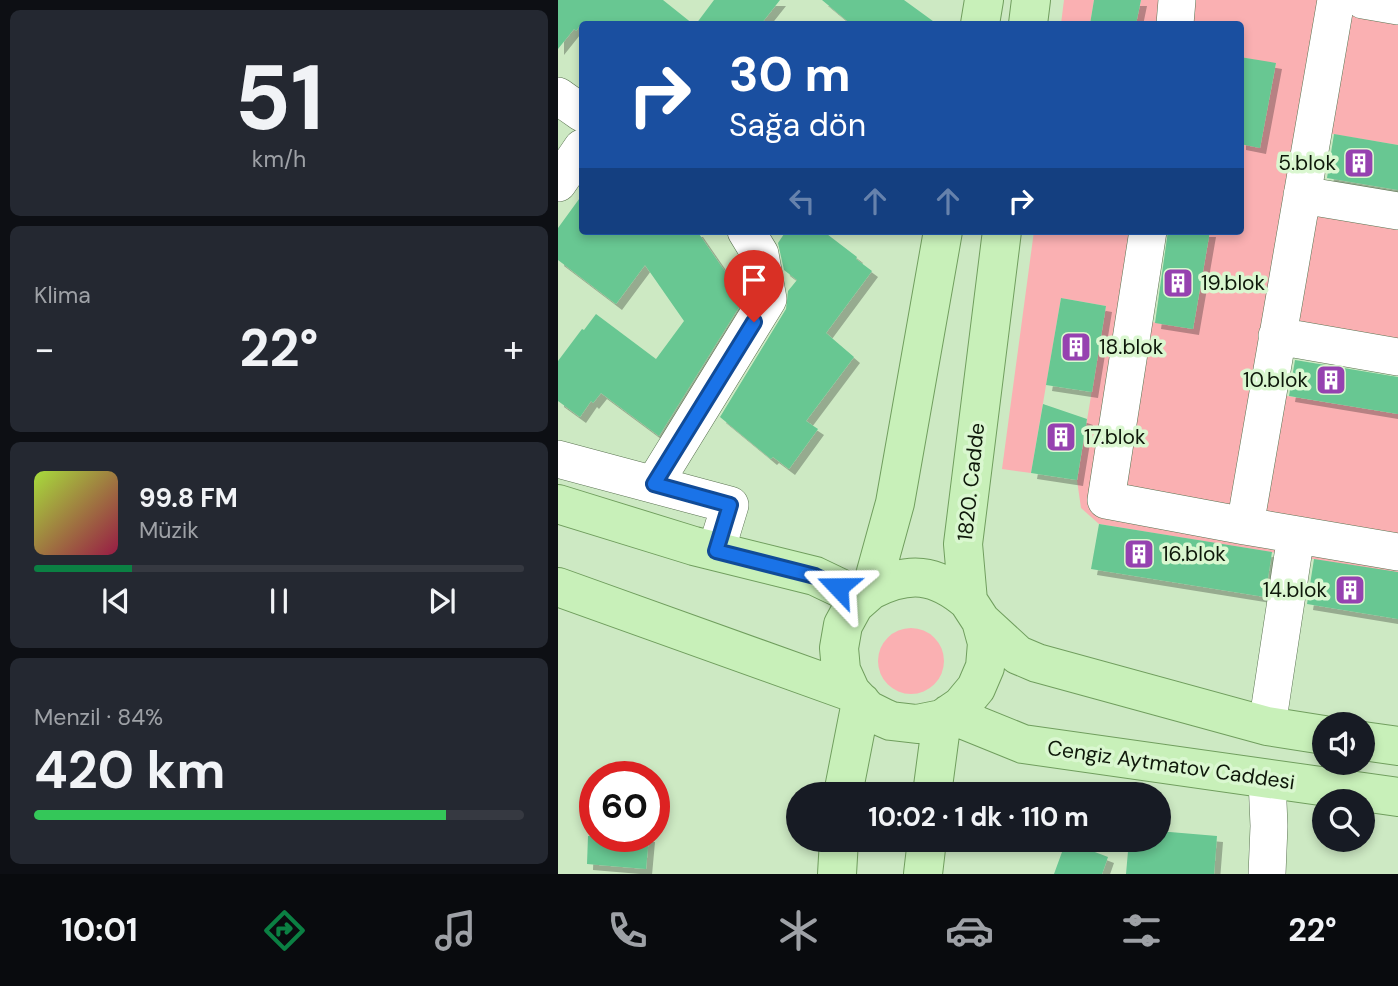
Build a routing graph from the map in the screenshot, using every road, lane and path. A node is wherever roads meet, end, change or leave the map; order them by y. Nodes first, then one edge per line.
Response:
1 (984, 0) edge
2 (1031, 0) edge
3 (1177, 0) edge
4 (1336, 0) edge
5 (1366, 0) edge
6 (1398, 6) edge
7 (980, 21) edge
8 (1028, 21) edge
9 (1175, 21) edge
10 (558, 96) edge
11 (579, 111) edge
12 (579, 152) edge
13 (558, 183) edge
14 (1302, 195) junction
15 (1398, 211) edge
16 (748, 235) edge
17 (942, 235) edge
18 (1002, 235) edge
19 (1147, 235) edge
20 (1277, 336) junction
21 (1398, 356) edge
22 (558, 459) edge
23 (654, 484) junction
24 (558, 504) edge
25 (1245, 526) junction
26 (1296, 535) junction
27 (716, 551) junction
28 (1398, 552) edge
29 (558, 587) edge
30 (866, 594) junction
31 (974, 611) junction
32 (856, 697) junction
33 (945, 716) junction
34 (1267, 726) junction
35 (1312, 733) edge
36 (1375, 743) edge
37 (1398, 746) edge
38 (1267, 779) junction
39 (845, 782) edge
40 (934, 782) edge
41 (1398, 797) edge
42 (838, 852) edge
43 (926, 852) edge
44 (837, 874) edge
45 (923, 874) edge
46 (1267, 874) edge

1 - 7 main road
2 - 8 main road
3 - 9 street
4 - 14 street
5 - 6 street
10 - 11 street
12 - 13 street
14 - 15 street
14 - 20 street
16 - 23 street
17 - 30 main road
18 - 31 main road, 1820. Cadde
19 - 25 street
20 - 21 street
20 - 25 street
22 - 23 street
23 - 27 street
24 - 27 main road
25 - 26 street
26 - 28 street
26 - 34 street
27 - 30 main road
29 - 32 main road, Cengiz Aytmatov Caddesi
30 - 31 main road
30 - 32 main road
31 - 33 main road, 1820. Cadde
31 - 34 main road
32 - 33 main road, Cengiz Aytmatov Caddesi
32 - 39 main road
33 - 38 main road, Cengiz Aytmatov Caddesi
33 - 40 main road
34 - 35 main road
36 - 37 main road
38 - 41 main road, Cengiz Aytmatov Caddesi
38 - 46 street
42 - 44 main road
43 - 45 main road

